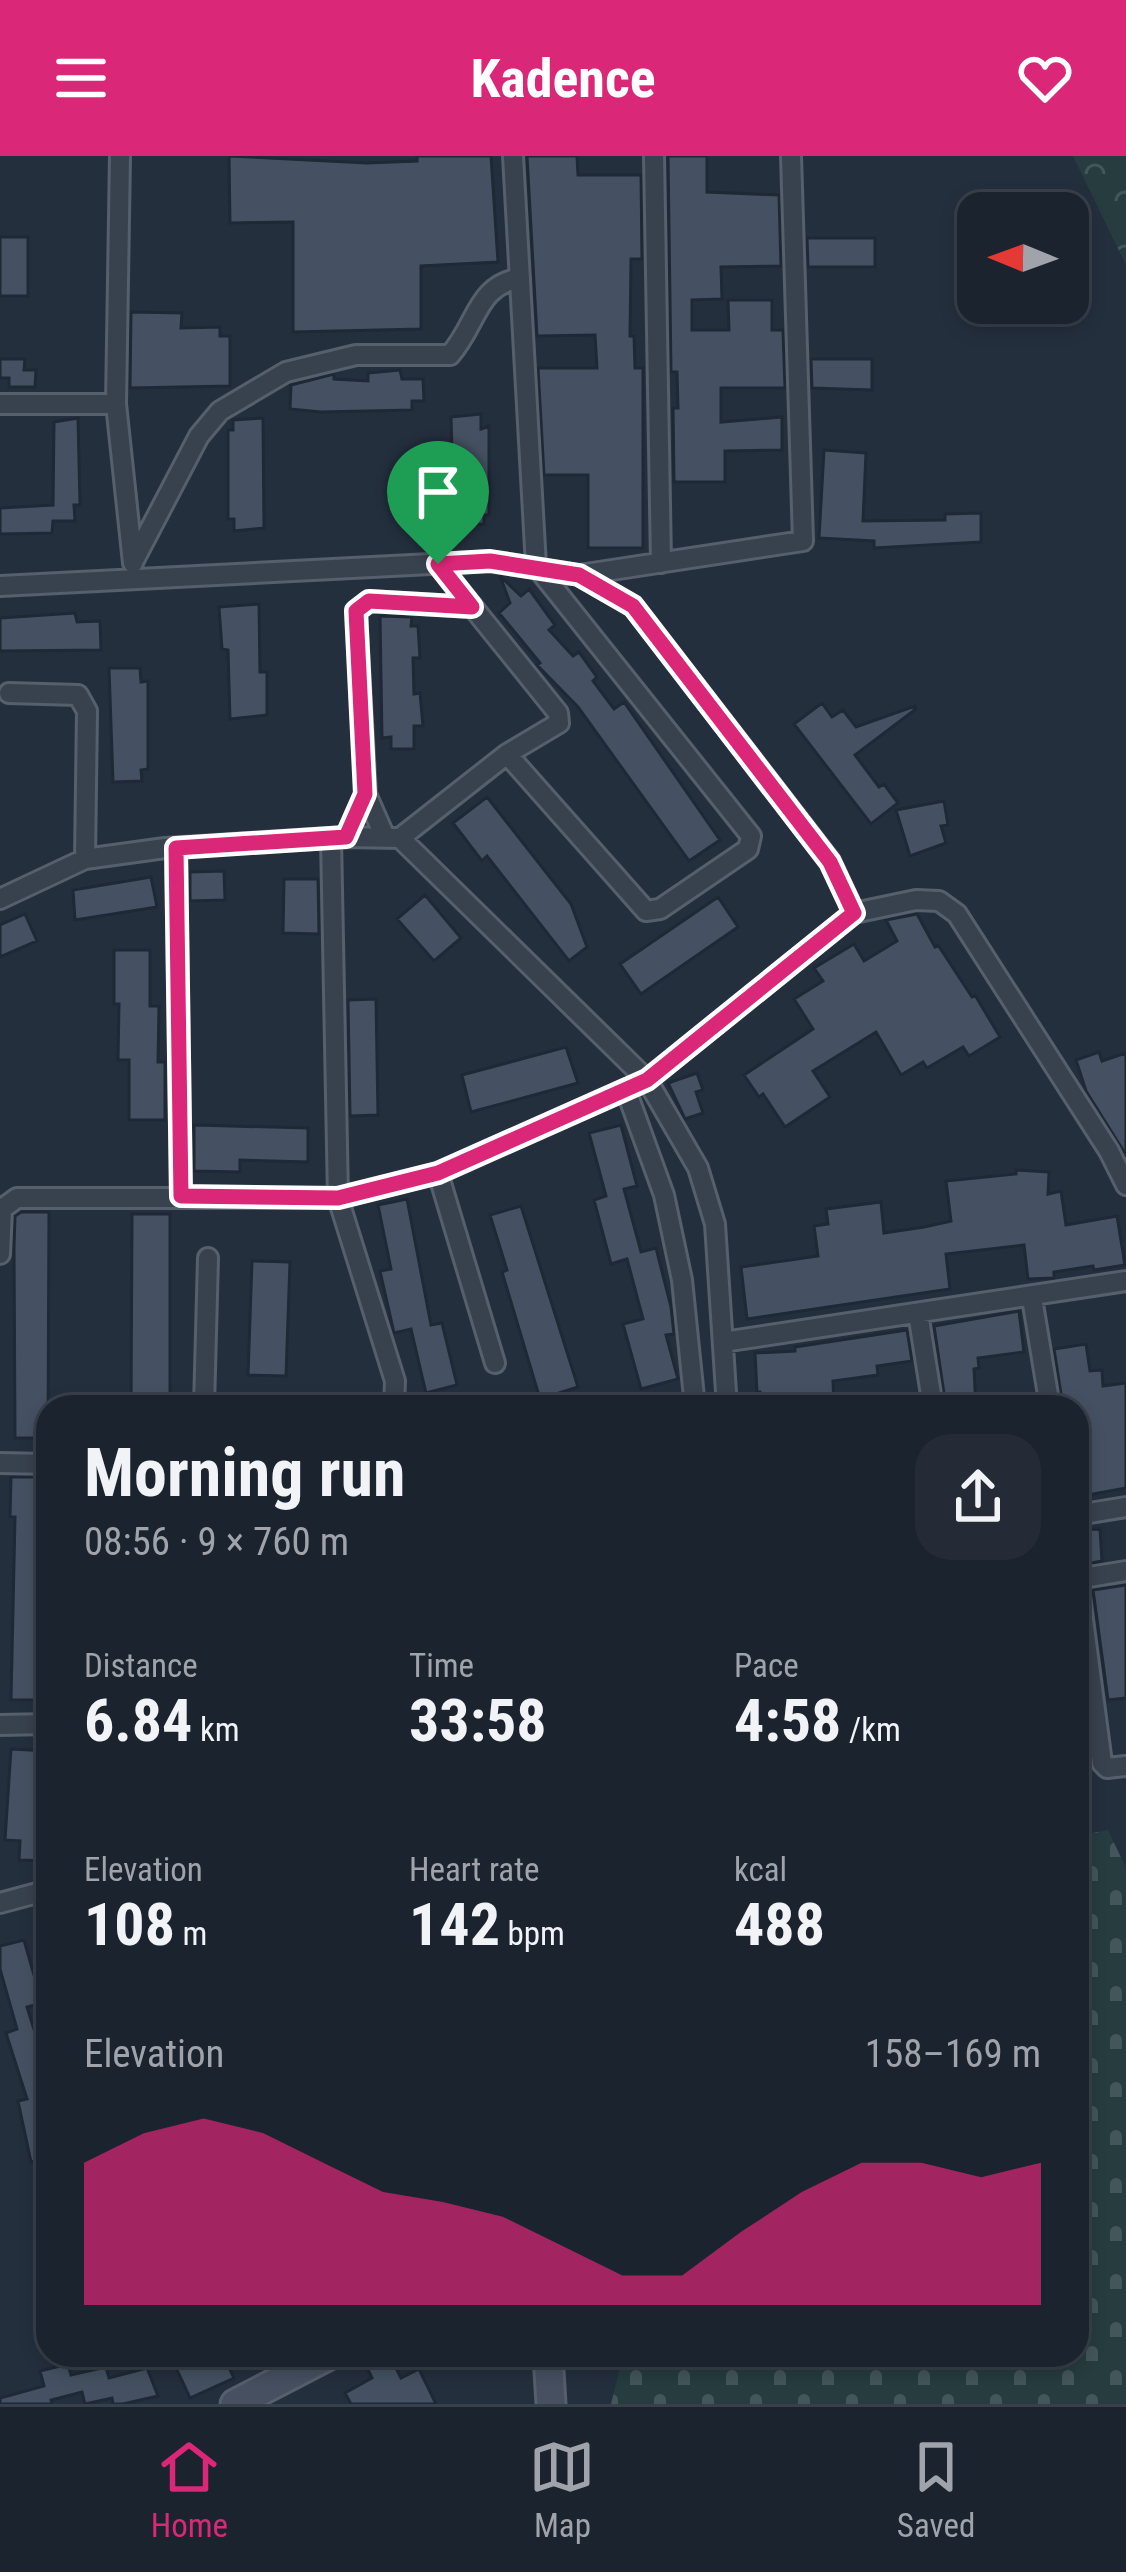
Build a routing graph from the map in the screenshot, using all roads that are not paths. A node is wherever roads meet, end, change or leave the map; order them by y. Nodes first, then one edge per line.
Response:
1 (120, 156) edge
2 (513, 156) edge
3 (653, 156) edge
4 (791, 156) edge
5 (520, 278) junction
6 (0, 404) edge
7 (116, 404) junction
8 (661, 563) junction
9 (438, 564) junction
10 (536, 566) junction
11 (134, 571) junction
12 (579, 575) junction
13 (0, 586) edge
14 (472, 607) junction
15 (9, 693) dead end
16 (507, 754) junction
17 (365, 794) junction
18 (338, 837) junction
19 (393, 838) junction
20 (176, 848) junction
21 (85, 859) junction
22 (0, 899) edge
23 (854, 913) junction
24 (647, 1080) junction
25 (626, 1090) junction
26 (438, 1173) junction
27 (1126, 1184) edge
28 (181, 1196) junction
29 (338, 1198) junction
30 (0, 1254) edge
31 (208, 1258) dead end
32 (1126, 1281) edge
33 (1031, 1298) junction
34 (917, 1313) junction
35 (724, 1342) junction
36 (495, 1363) dead end
37 (204, 1395) edge
38 (394, 1395) edge
39 (694, 1395) edge
40 (725, 1395) edge
41 (931, 1395) edge
42 (1048, 1395) edge
43 (0, 1463) edge
44 (36, 1464) edge
45 (1126, 1508) edge
46 (1089, 1513) edge
47 (1126, 1571) edge
48 (1089, 1576) edge
49 (1089, 1666) edge
50 (0, 1724) edge
51 (36, 1724) edge
52 (1126, 1766) edge
53 (36, 1893) edge
54 (0, 1903) edge
55 (306, 2367) edge
56 (549, 2367) edge
57 (235, 2404) edge
58 (551, 2404) edge

1 - 7 street
2 - 5 street
3 - 8 street
4 - 8 street
5 - 10 street
5 - 11 street
6 - 7 street
7 - 11 street
8 - 12 street
9 - 10 street
9 - 11 street
9 - 14 street
10 - 12 street
10 - 16 street
11 - 13 street
12 - 23 street
14 - 16 street
14 - 17 street
15 - 21 street
16 - 19 street
17 - 18 street
17 - 19 street
18 - 19 street
18 - 20 street
18 - 29 street
19 - 24 street
20 - 21 street
20 - 28 street
21 - 22 street
23 - 24 street
23 - 27 street
24 - 25 street
24 - 35 street
25 - 26 street
25 - 39 street
26 - 29 street
26 - 36 street
28 - 29 street
28 - 30 street
29 - 38 street
31 - 37 street
32 - 33 street
33 - 34 street
33 - 42 street
34 - 35 street
34 - 41 street
35 - 40 street
43 - 44 street
45 - 46 street
47 - 48 street
49 - 52 street
50 - 51 street
53 - 54 street
55 - 57 street
56 - 58 street

